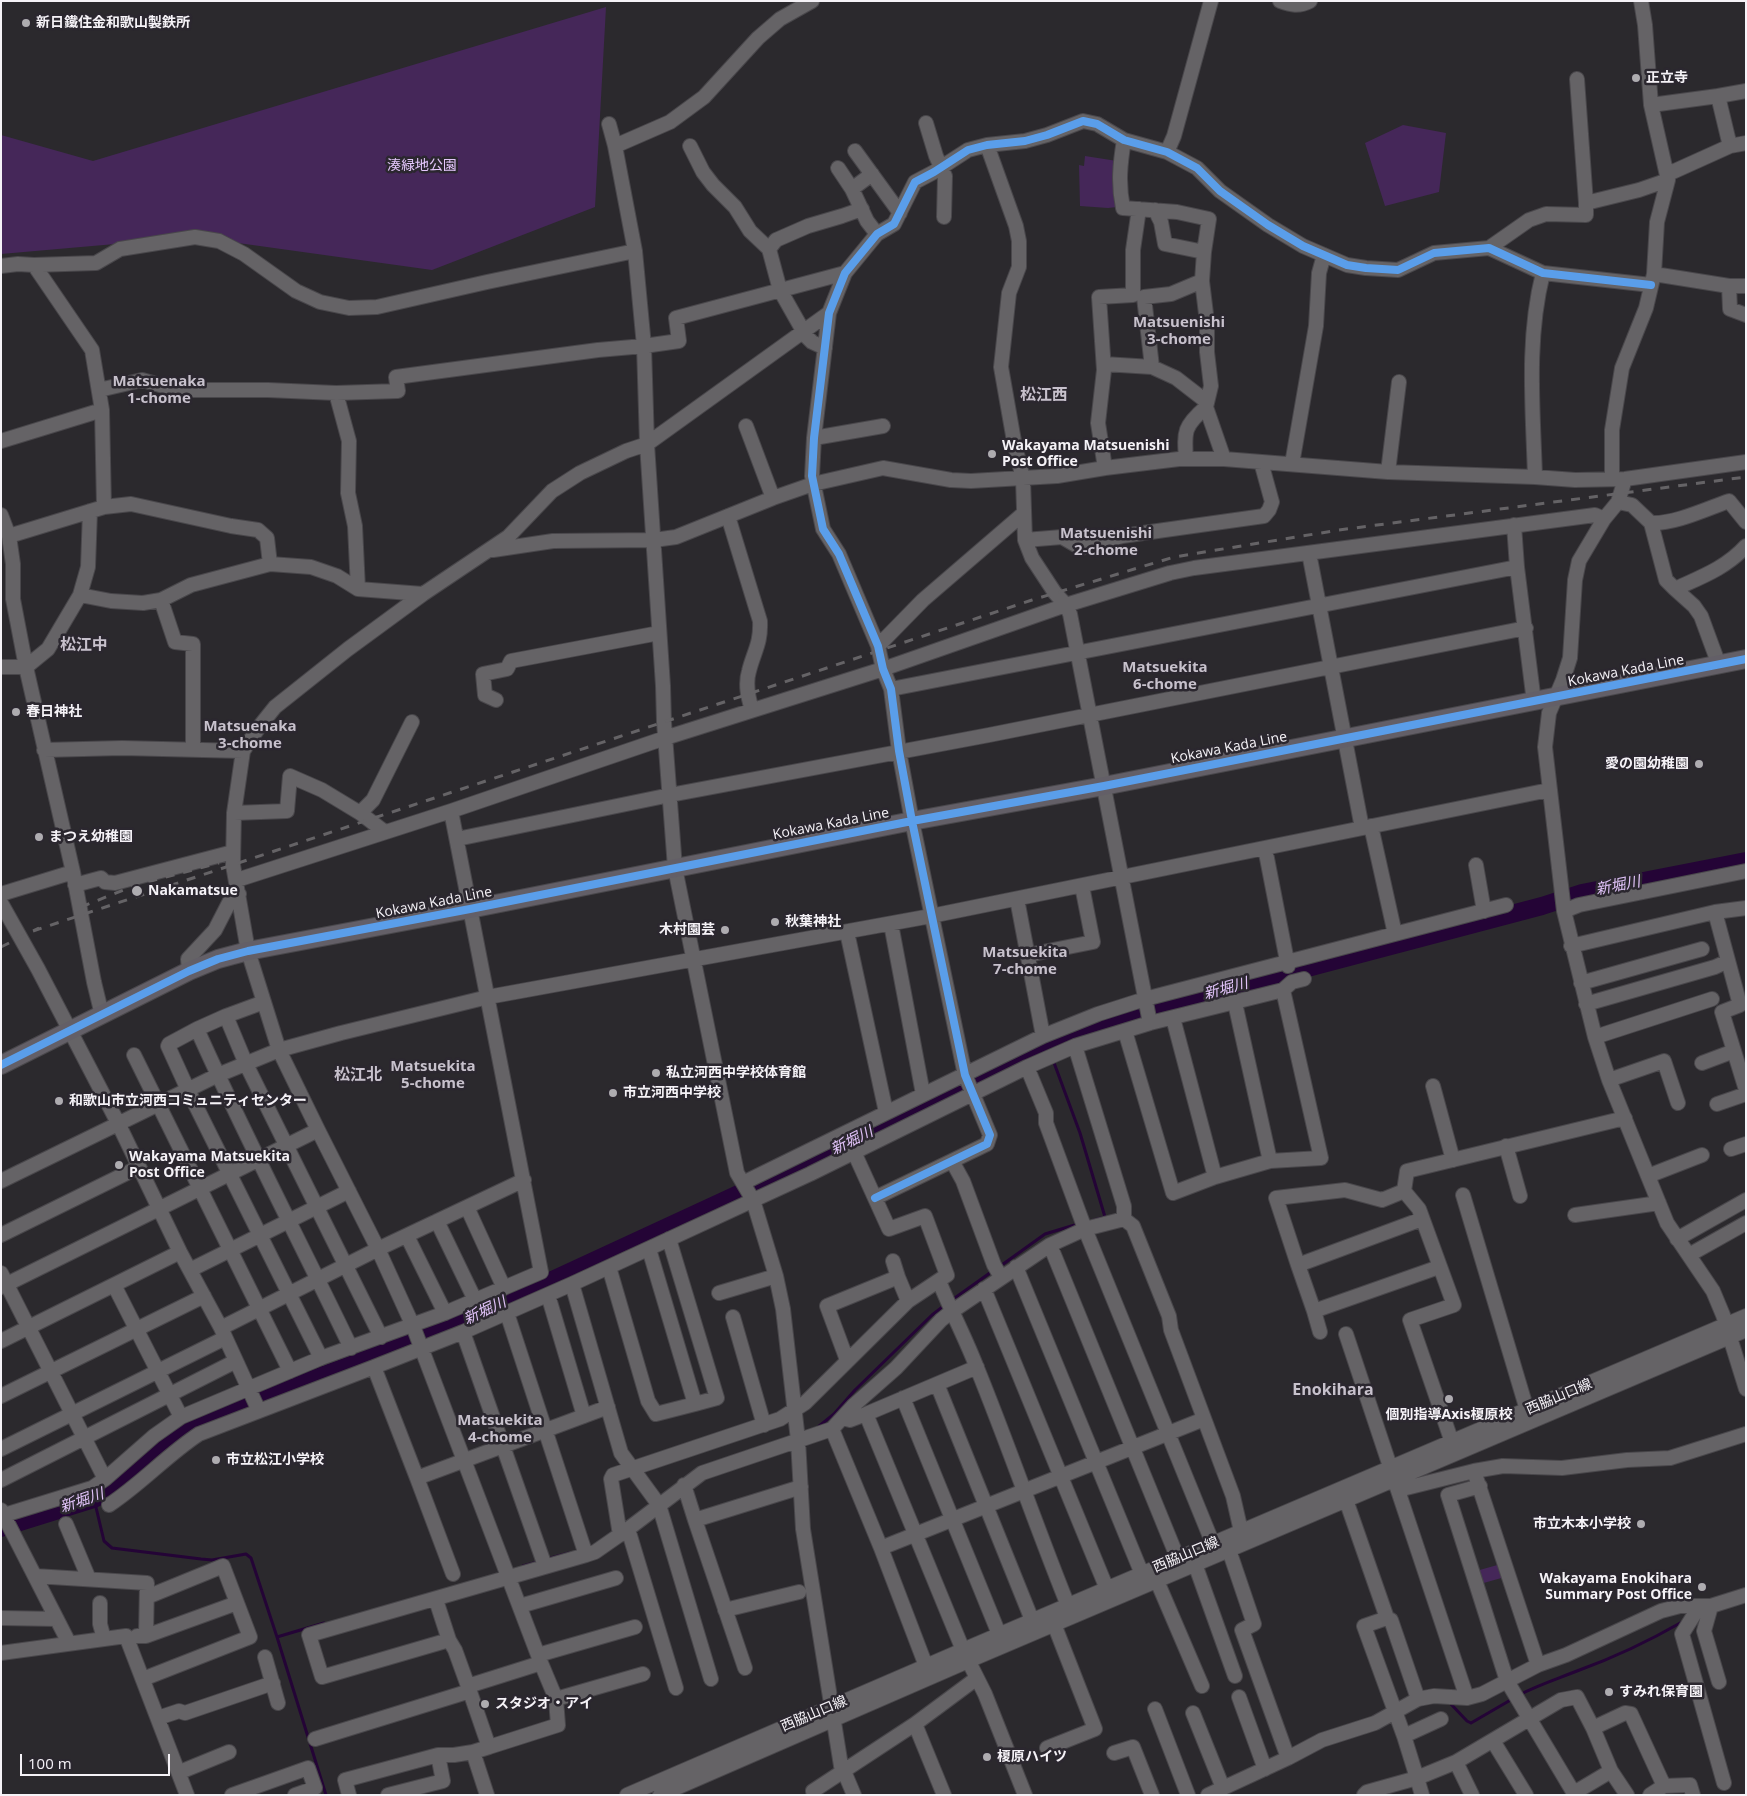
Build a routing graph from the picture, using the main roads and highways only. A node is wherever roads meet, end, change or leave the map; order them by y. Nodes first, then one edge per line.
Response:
1 (1746, 659) edge
2 (1, 1065) edge

1 - 2 main road, Kokawa Kada Line

